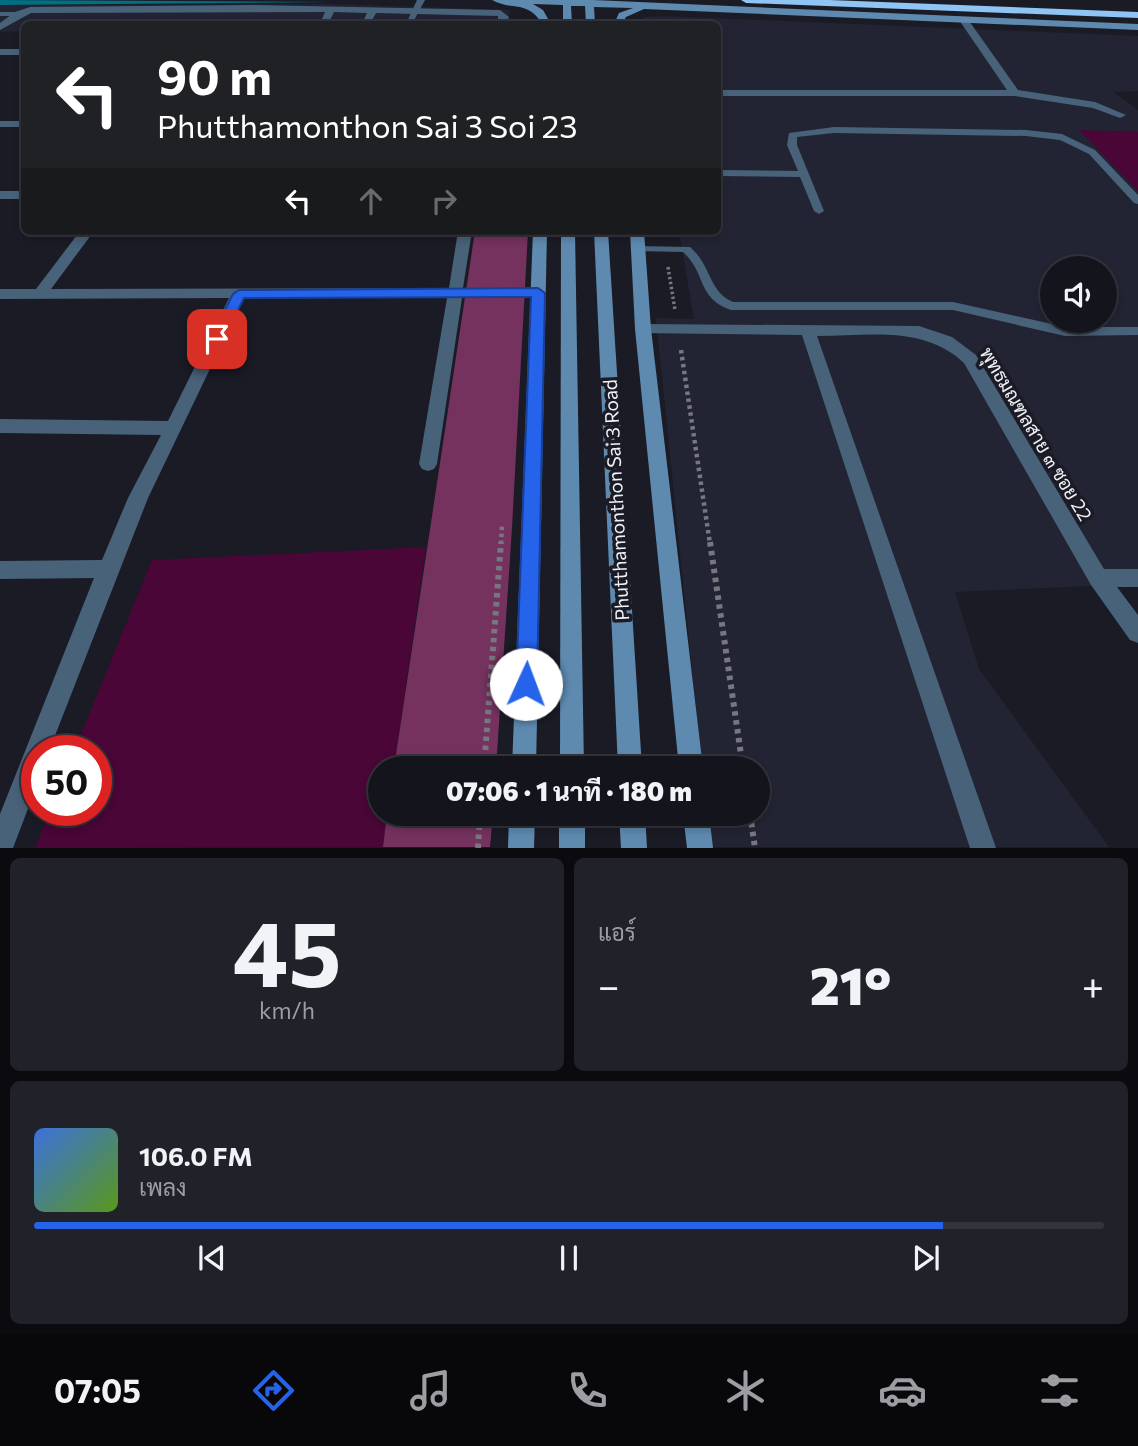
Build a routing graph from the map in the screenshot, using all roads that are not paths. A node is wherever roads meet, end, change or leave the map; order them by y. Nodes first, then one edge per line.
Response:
1 (421, 0) edge
2 (496, 0) edge
3 (567, 0) edge
4 (589, 0) edge
5 (746, 0) edge
6 (518, 1) edge
7 (654, 7) junction
8 (255, 8) edge
9 (332, 9) junction
10 (374, 9) junction
11 (416, 10) junction
12 (0, 14) edge
13 (18, 14) junction
14 (1138, 15) edge
15 (964, 20) junction
16 (326, 21) edge
17 (368, 21) edge
18 (410, 21) edge
19 (503, 21) edge
20 (544, 21) edge
21 (567, 21) edge
22 (590, 21) edge
23 (619, 21) edge
24 (0, 27) edge
25 (1138, 27) edge
26 (0, 52) edge
27 (21, 52) edge
28 (721, 93) edge
29 (1015, 93) junction
30 (1119, 115) dead end
31 (0, 124) edge
32 (21, 124) edge
33 (721, 173) edge
34 (804, 174) junction
35 (0, 195) edge
36 (21, 195) edge
37 (1138, 201) edge
38 (819, 211) dead end
39 (84, 235) edge
40 (464, 235) edge
41 (540, 235) edge
42 (568, 235) edge
43 (601, 235) edge
44 (637, 240) edge
45 (454, 293) junction
46 (538, 293) junction
47 (0, 294) edge
48 (40, 294) junction
49 (239, 294) junction
50 (643, 329) junction
51 (807, 331) junction
52 (1138, 331) edge
53 (0, 426) edge
54 (173, 428) junction
55 (428, 464) dead end
56 (108, 569) junction
57 (0, 570) edge
58 (1098, 578) junction
59 (1138, 578) edge
60 (1138, 633) edge
61 (43, 735) edge
62 (524, 756) edge
63 (572, 756) edge
64 (629, 756) edge
65 (690, 756) edge
66 (21, 791) edge
67 (522, 826) edge
68 (572, 826) edge
69 (633, 826) edge
70 (697, 826) edge
71 (1, 840) edge
72 (522, 848) edge
73 (572, 848) edge
74 (634, 848) edge
75 (700, 848) edge
76 (983, 848) edge

1 - 11 lane
2 - 6 main road
3 - 21 main road
4 - 22 main road
5 - 14 highway
6 - 7 main road
6 - 20 main road
7 - 15 main road
7 - 23 main road
8 - 9 street
8 - 13 street
9 - 10 street
9 - 16 street
10 - 11 street
10 - 17 street
11 - 18 lane
11 - 19 street
12 - 13 lane
13 - 24 street
15 - 25 main road
15 - 29 street
26 - 27 street
28 - 29 street
29 - 30 street
31 - 32 street
33 - 34 lane
34 - 37 lane
34 - 38 lane
35 - 36 street
39 - 48 street
40 - 45 street
41 - 46 main road
42 - 63 main road
43 - 64 main road, Phutthamonthon Sai 3 Road
44 - 50 main road
44 - 52 lane
45 - 46 street
45 - 49 street
45 - 55 street
46 - 62 main road
47 - 48 street
48 - 49 street
49 - 54 street
50 - 51 street, พุทธมณฑลสาย ๓ ซอย 22
50 - 65 main road
51 - 58 street, พุทธมณฑลสาย ๓ ซอย 22
51 - 76 street
53 - 54 street
54 - 56 street
56 - 57 street
56 - 61 street
58 - 59 street
58 - 60 street, พุทธมณฑลสาย ๓ ซอย 22
66 - 71 street
67 - 72 main road
68 - 73 main road
69 - 74 main road
70 - 75 main road

